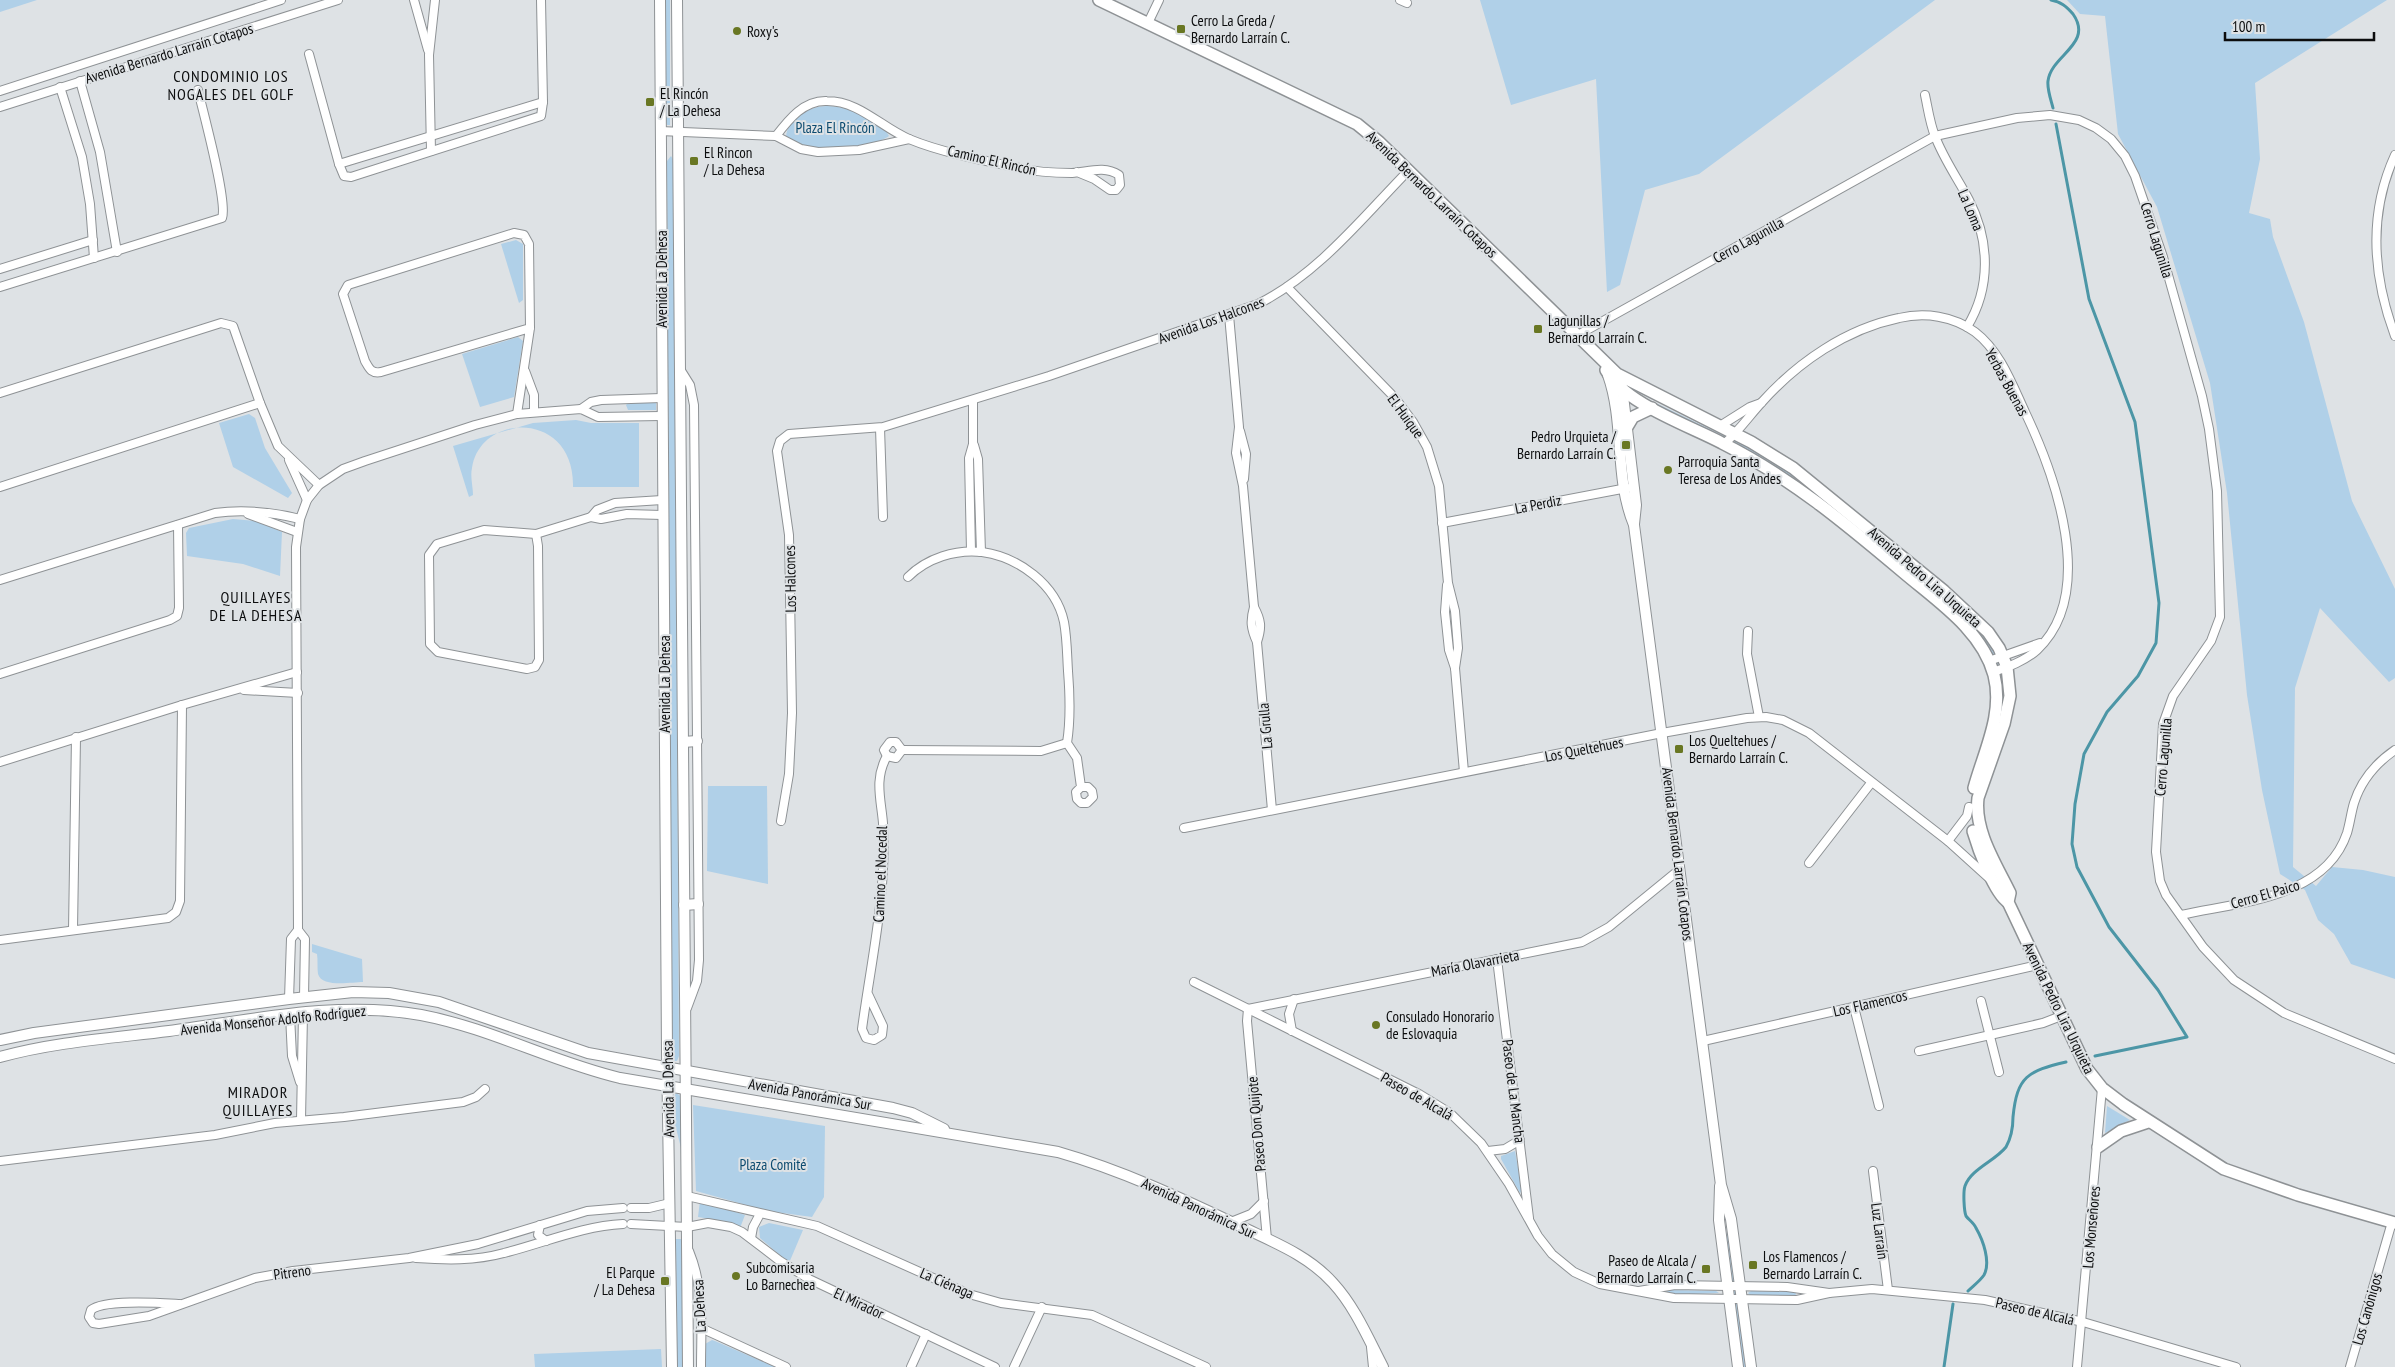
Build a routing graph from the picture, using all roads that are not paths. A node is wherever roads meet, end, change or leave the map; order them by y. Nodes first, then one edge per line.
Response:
1 (281, 0) edge
2 (338, 0) edge
3 (414, 0) edge
4 (435, 0) edge
5 (541, 0) edge
6 (660, 0) edge
7 (677, 0) edge
8 (1099, 0) edge
9 (1159, 0) edge
10 (259, 7) junction
11 (264, 23) junction
12 (1148, 23) junction
13 (309, 54) dead end
14 (429, 55) junction
15 (80, 80) junction
16 (60, 87) junction
17 (198, 90) dead end
18 (0, 91) edge
19 (1925, 95) dead end
20 (543, 102) junction
21 (0, 107) edge
22 (660, 131) junction
23 (679, 132) junction
24 (430, 135) junction
25 (776, 136) junction
26 (1935, 136) junction
27 (908, 139) junction
28 (431, 151) junction
29 (2395, 155) edge
30 (339, 164) junction
31 (1408, 171) junction
32 (1077, 172) junction
33 (93, 240) junction
34 (116, 252) junction
35 (94, 258) junction
36 (0, 269) edge
37 (1287, 287) junction
38 (0, 288) edge
39 (1229, 315) junction
40 (1967, 327) junction
41 (530, 328) junction
42 (1578, 335) junction
43 (2395, 336) edge
44 (1609, 368) junction
45 (680, 370) junction
46 (525, 371) junction
47 (1624, 392) junction
48 (0, 393) edge
49 (661, 398) junction
50 (622, 400) junction
51 (973, 401) junction
52 (1761, 403) junction
53 (260, 404) junction
54 (1652, 408) junction
55 (581, 409) junction
56 (534, 412) junction
57 (517, 414) junction
58 (624, 416) junction
59 (662, 416) junction
60 (1720, 426) junction
61 (1627, 427) junction
62 (880, 428) junction
63 (1735, 434) junction
64 (973, 444) junction
65 (1724, 444) junction
66 (287, 456) junction
67 (319, 484) junction
68 (0, 487) edge
69 (1629, 487) junction
70 (308, 500) junction
71 (662, 500) junction
72 (626, 502) junction
73 (237, 510) junction
74 (627, 514) junction
75 (662, 515) junction
76 (590, 517) junction
77 (883, 517) dead end
78 (300, 519) junction
79 (1442, 523) junction
80 (178, 525) junction
81 (297, 532) junction
82 (536, 534) junction
83 (971, 551) junction
84 (981, 552) junction
85 (908, 576) dead end
86 (0, 580) edge
87 (1748, 631) dead end
88 (2046, 639) junction
89 (2005, 661) junction
90 (1991, 666) junction
91 (298, 672) junction
92 (0, 674) edge
93 (238, 690) junction
94 (298, 693) junction
95 (182, 705) junction
96 (1759, 717) junction
97 (1662, 733) junction
98 (76, 737) junction
99 (697, 741) junction
100 (683, 742) junction
101 (1067, 743) junction
102 (902, 750) junction
103 (2395, 750) edge
104 (887, 756) junction
105 (0, 762) edge
106 (1464, 772) junction
107 (1871, 783) junction
108 (1081, 787) dead end
109 (1969, 807) junction
110 (1272, 810) junction
111 (781, 821) dead end
112 (1184, 828) dead end
113 (1948, 842) junction
114 (1809, 863) dead end
115 (1680, 869) junction
116 (1994, 882) junction
117 (2008, 902) junction
118 (698, 904) junction
119 (684, 905) junction
120 (2180, 916) junction
121 (73, 930) junction
122 (298, 930) junction
123 (0, 940) edge
124 (1497, 959) junction
125 (2038, 965) junction
126 (1194, 982) dead end
127 (353, 992) junction
128 (868, 994) junction
129 (304, 997) junction
130 (289, 999) junction
131 (426, 999) junction
132 (1294, 1000) junction
133 (1981, 1001) dead end
134 (239, 1005) junction
135 (1854, 1007) junction
136 (357, 1009) junction
137 (1248, 1009) junction
138 (686, 1013) junction
139 (303, 1014) junction
140 (290, 1015) junction
141 (421, 1015) junction
142 (2061, 1016) junction
143 (241, 1022) junction
144 (1292, 1031) junction
145 (1990, 1035) junction
146 (0, 1040) edge
147 (1703, 1041) junction
148 (1919, 1051) dead end
149 (0, 1057) edge
150 (2395, 1059) edge
151 (667, 1068) junction
152 (687, 1072) junction
153 (1999, 1072) dead end
154 (300, 1082) junction
155 (667, 1086) junction
156 (2102, 1088) junction
157 (485, 1089) dead end
158 (687, 1089) junction
159 (1878, 1106) dead end
160 (301, 1120) junction
161 (2148, 1122) junction
162 (959, 1134) junction
163 (1520, 1140) junction
164 (2098, 1147) junction
165 (1488, 1151) junction
166 (0, 1161) edge
167 (1873, 1171) dead end
168 (1721, 1185) junction
169 (687, 1196) junction
170 (1264, 1202) junction
171 (670, 1203) junction
172 (760, 1214) junction
173 (1232, 1222) junction
174 (1530, 1222) junction
175 (2393, 1222) edge
176 (540, 1225) junction
177 (670, 1227) junction
178 (687, 1227) junction
179 (751, 1238) junction
180 (1267, 1239) junction
181 (546, 1241) junction
182 (687, 1247) junction
183 (409, 1258) junction
184 (1727, 1286) junction
185 (1740, 1286) junction
186 (1888, 1290) junction
187 (1639, 1291) junction
188 (1829, 1293) junction
189 (1728, 1299) junction
190 (1742, 1300) junction
191 (180, 1304) junction
192 (1042, 1308) junction
193 (2083, 1322) junction
194 (701, 1328) junction
195 (926, 1334) junction
196 (1371, 1342) junction
197 (672, 1367) edge
198 (688, 1367) edge
199 (701, 1367) edge
200 (786, 1367) edge
201 (911, 1367) edge
202 (995, 1367) edge
203 (1014, 1367) edge
204 (1206, 1367) edge
205 (1373, 1367) edge
206 (1383, 1367) edge
207 (1738, 1367) edge
208 (1751, 1367) edge
209 (2078, 1367) edge
210 (2236, 1367) edge
211 (2350, 1367) edge

1 - 10 street, Avenida Bernardo Larraín Cotapos
2 - 11 street, Avenida Bernardo Larraín Cotapos
3 - 14 street
4 - 14 street
5 - 20 street
6 - 22 street, Avenida La Dehesa
7 - 23 street, Avenida La Dehesa
8 - 12 main road, Avenida Bernardo Larraín Cotapos
9 - 12 street
10 - 11 street
10 - 18 street, Avenida Bernardo Larraín Cotapos
11 - 15 street, Avenida Bernardo Larraín Cotapos
12 - 31 main road, Avenida Bernardo Larraín Cotapos
13 - 30 street
14 - 24 street
15 - 16 street, Avenida Bernardo Larraín Cotapos
15 - 34 street
16 - 21 street, Avenida Bernardo Larraín Cotapos
16 - 33 street
17 - 34 street
19 - 26 street, La Loma
20 - 24 street
20 - 28 street
22 - 23 street, Camino El Rincón
22 - 49 street, Avenida La Dehesa
23 - 25 street, Camino El Rincón
23 - 45 street, Avenida La Dehesa
24 - 28 street
24 - 30 street
25 - 27 street, Camino El Rincón
25 - 27 street, Camino El Rincón
26 - 40 street, La Loma
26 - 42 street, Cerro Lagunilla
26 - 120 street, Cerro Lagunilla
27 - 32 street, Camino El Rincón
28 - 30 street
29 - 43 street
31 - 37 street, Avenida Los Halcones
31 - 42 main road, Avenida Bernardo Larraín Cotapos
32 - 32 street, Camino El Rincón
33 - 35 street
33 - 36 street
34 - 35 street
35 - 38 street
37 - 39 street, Avenida Los Halcones
37 - 79 street, El Huique
39 - 51 street, Avenida Los Halcones
39 - 110 street, La Grulla
40 - 52 street, Yerbas Buenas
40 - 88 street, Yerbas Buenas
41 - 41 street
41 - 46 street
42 - 44 main road, Avenida Bernardo Larraín Cotapos
44 - 47 main road, Avenida Pedro Lira Urquieta
44 - 60 main road, Avenida Pedro Lira Urquieta
44 - 69 street, Avenida Bernardo Larraín Cotapos
45 - 99 street
45 - 100 street, Avenida La Dehesa
46 - 56 street
46 - 57 street
47 - 54 main road, Avenida Pedro Lira Urquieta
47 - 61 street, Avenida Bernardo Larraín Cotapos
48 - 53 street
49 - 50 street
49 - 59 street, Avenida La Dehesa
50 - 55 street
50 - 58 street
51 - 62 street, Los Halcones
51 - 64 street
52 - 60 street, Yerbas Buenas
52 - 63 street, Yerbas Buenas
53 - 66 street
53 - 68 street
54 - 61 main road
54 - 65 main road, Avenida Pedro Lira Urquieta
55 - 56 street
55 - 58 street
56 - 57 street
57 - 67 street
58 - 59 street
59 - 71 street, Avenida La Dehesa
60 - 63 main road, Avenida Pedro Lira Urquieta
61 - 69 street, Avenida Bernardo Larraín Cotapos
62 - 77 street
62 - 111 street, Los Halcones
63 - 65 street, Yerbas Buenas
63 - 89 main road, Avenida Pedro Lira Urquieta
64 - 83 street
64 - 84 street
65 - 90 main road, Avenida Pedro Lira Urquieta
66 - 67 street
66 - 70 street
67 - 70 street
69 - 79 street, La Perdiz
69 - 97 street, Avenida Bernardo Larraín Cotapos
70 - 78 street
71 - 72 street
71 - 75 street, Avenida La Dehesa
72 - 74 street
72 - 76 street
73 - 78 street
73 - 80 street
73 - 81 street
74 - 75 street
74 - 76 street
75 - 151 street, Avenida La Dehesa
76 - 82 street
78 - 81 street
79 - 106 street, El Huique
80 - 86 street
80 - 92 street
81 - 91 street
82 - 82 street
83 - 84 street
83 - 85 street
84 - 101 street
87 - 96 street
88 - 89 street, Yerbas Buenas
88 - 89 street, Yerbas Buenas
89 - 90 street, Yerbas Buenas
89 - 90 street, Yerbas Buenas
89 - 117 main road, Avenida Pedro Lira Urquieta
90 - 109 main road, Avenida Pedro Lira Urquieta
91 - 93 street
91 - 94 street
93 - 94 street
93 - 95 street
94 - 122 street
95 - 98 street
95 - 121 street
96 - 97 street, Los Queltehues
96 - 107 street, Los Queltehues
97 - 106 street, Los Queltehues
97 - 115 street, Avenida Bernardo Larraín Cotapos
98 - 105 street
98 - 121 street
99 - 100 street
99 - 118 street
100 - 119 street, Avenida La Dehesa
101 - 102 street, Camino el Nocedal
101 - 108 street
102 - 104 street, Camino el Nocedal
102 - 104 street, Camino el Nocedal
103 - 120 street, Cerro El Paico
104 - 128 street, Camino el Nocedal
106 - 110 street, Los Queltehues
107 - 113 street, Los Queltehues
107 - 114 street
109 - 113 street
109 - 116 main road, Avenida Pedro Lira Urquieta
110 - 112 street, Los Queltehues
113 - 116 street, Los Queltehues
115 - 124 street, María Olavarrieta
115 - 147 street, Avenida Bernardo Larraín Cotapos
116 - 117 main road, Avenida Pedro Lira Urquieta
117 - 125 main road, Avenida Pedro Lira Urquieta
118 - 119 street
118 - 138 street
119 - 138 street, Avenida La Dehesa
120 - 150 street, Cerro Lagunilla
121 - 123 street
122 - 129 street
122 - 130 street
124 - 132 street, María Olavarrieta
124 - 163 street, Paseo de La Mancha
125 - 135 street, Los Flamencos
125 - 142 main road, Avenida Pedro Lira Urquieta
126 - 137 street, Paseo de Alcalá
127 - 129 street, Avenida Monseñor Adolfo Rodríguez
127 - 131 street, Avenida Monseñor Adolfo Rodríguez
127 - 136 street
128 - 128 street, Camino el Nocedal
129 - 130 street, Avenida Monseñor Adolfo Rodríguez
130 - 134 street, Avenida Monseñor Adolfo Rodríguez
131 - 141 street
131 - 151 street, Avenida Monseñor Adolfo Rodríguez
132 - 137 street, María Olavarrieta
132 - 144 street
133 - 145 street
134 - 143 street
134 - 146 street, Avenida Monseñor Adolfo Rodríguez
135 - 147 street, Los Flamencos
135 - 159 street
136 - 139 street, Avenida Monseñor Adolfo Rodríguez
136 - 141 street, Avenida Monseñor Adolfo Rodríguez
137 - 144 street, Paseo de Alcalá
137 - 170 street, Paseo Don Quijote
138 - 152 street, Avenida La Dehesa
139 - 140 street, Avenida Monseñor Adolfo Rodríguez
139 - 154 street
140 - 143 street, Avenida Monseñor Adolfo Rodríguez
140 - 154 street
141 - 155 street, Avenida Monseñor Adolfo Rodríguez
142 - 145 street
142 - 156 main road, Avenida Pedro Lira Urquieta
143 - 149 street, Avenida Monseñor Adolfo Rodríguez
144 - 165 street, Paseo de Alcalá
145 - 148 street
145 - 153 street
147 - 168 street, Avenida Bernardo Larraín Cotapos
151 - 152 street, Avenida Monseñor Adolfo Rodríguez
151 - 155 street, Avenida La Dehesa
152 - 158 street, Avenida La Dehesa
152 - 162 street, Avenida Panorámica Sur
154 - 160 street
155 - 158 street, Avenida Monseñor Adolfo Rodríguez
155 - 171 street, Avenida La Dehesa
156 - 161 main road, Avenida Pedro Lira Urquieta
156 - 164 street, Los Monseñores
157 - 160 street
158 - 162 street, Avenida Panorámica Sur
158 - 169 street, Avenida La Dehesa
160 - 166 street
161 - 164 main road
161 - 175 main road, Avenida Pedro Lira Urquieta
162 - 173 street, Avenida Panorámica Sur
163 - 165 street
163 - 174 street, Paseo de La Mancha
164 - 193 street, Los Monseñores
165 - 174 street, Paseo de Alcalá
167 - 186 street, Luz Larraín
168 - 184 street, Avenida Bernardo Larraín Cotapos
168 - 185 street, Avenida Bernardo Larraín Cotapos
169 - 172 street, La Ciénaga
169 - 178 street, Avenida La Dehesa
170 - 173 street
170 - 180 street, Paseo Don Quijote
171 - 176 street, Pitreno
171 - 177 street, Avenida La Dehesa
172 - 179 street
172 - 192 street, La Ciénaga
173 - 180 street, Avenida Panorámica Sur
174 - 187 street, Paseo de Alcalá
175 - 211 street, Los Canónigos
176 - 181 street
176 - 183 street, Pitreno
177 - 178 street, El Mirador
177 - 181 street, Pitreno
177 - 197 street, Avenida La Dehesa
178 - 179 street, El Mirador
178 - 182 street, Avenida La Dehesa
179 - 195 street, El Mirador
180 - 196 street, Avenida Panorámica Sur
181 - 183 street, Pitreno
182 - 194 street, La Dehesa
182 - 198 street, Avenida La Dehesa
183 - 191 street, Pitreno
184 - 185 street, Paseo de Alcalá
184 - 187 street, Paseo de Alcalá
184 - 189 street, Avenida Bernardo Larraín Cotapos
185 - 188 street, Paseo de Alcalá
185 - 190 street, Avenida Bernardo Larraín Cotapos
186 - 188 street, Paseo de Alcalá
186 - 193 street, Paseo de Alcalá
187 - 189 street, Paseo de Alcalá
188 - 190 street, Paseo de Alcalá
189 - 190 street, Paseo de Alcalá
189 - 207 street, Avenida Bernardo Larraín Cotapos
190 - 208 street, Avenida Bernardo Larraín Cotapos
191 - 191 street, Pitreno
192 - 203 street
192 - 204 street, La Ciénaga
193 - 209 street, Los Monseñores
193 - 210 street, Paseo de Alcalá
194 - 199 street, La Dehesa
194 - 200 street
195 - 201 street
195 - 202 street, El Mirador
196 - 205 street
196 - 206 street, Avenida Panorámica Sur

